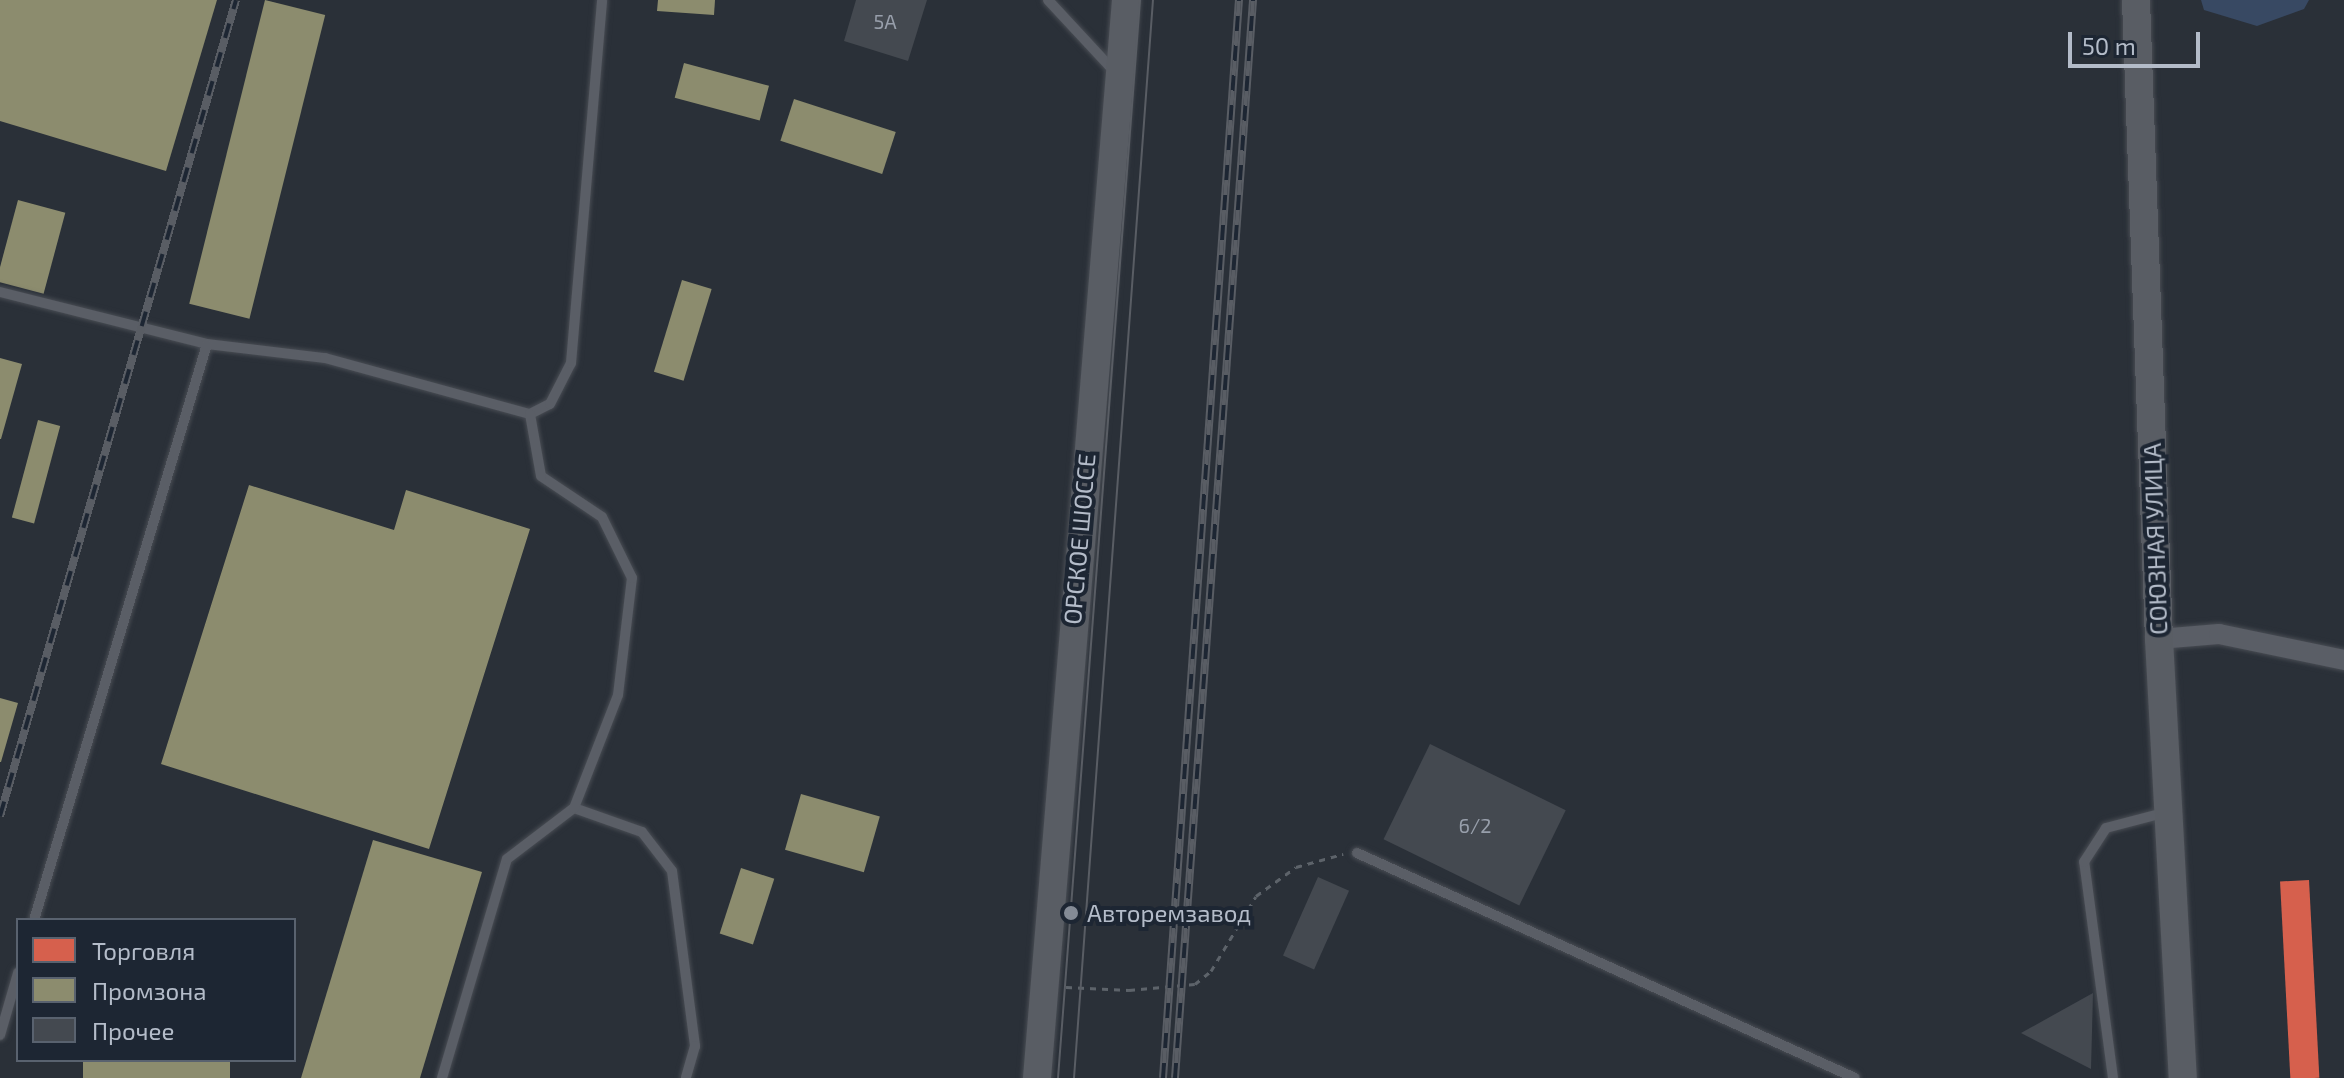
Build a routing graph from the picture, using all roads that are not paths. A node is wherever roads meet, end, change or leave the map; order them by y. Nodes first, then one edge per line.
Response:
1 (602, 0) edge
2 (1048, 0) edge
3 (1126, 0) edge
4 (2136, 11) edge
5 (1118, 76) junction
6 (0, 292) edge
7 (207, 344) junction
8 (530, 414) junction
9 (2159, 639) junction
10 (2344, 660) edge
11 (574, 808) junction
12 (2169, 812) junction
13 (1357, 853) road end
14 (35, 918) edge
15 (16, 980) edge
16 (0, 1035) edge
17 (442, 1078) edge
18 (686, 1078) edge
19 (1037, 1078) edge
20 (1855, 1078) edge
21 (2113, 1078) edge
22 (2183, 1078) edge

1 - 8 lane
2 - 5 lane
3 - 5 street, ОРСКОЕ ШОССЕ
4 - 9 street, СОЮЗНАЯ УЛИЦА
5 - 19 street, ОРСКОЕ ШОССЕ
6 - 7 lane
7 - 8 lane
7 - 14 lane
8 - 11 lane
9 - 10 street
9 - 12 street, СОЮЗНАЯ УЛИЦА
11 - 17 lane
11 - 18 lane
12 - 21 lane
12 - 22 street, СОЮЗНАЯ УЛИЦА
13 - 20 lane
15 - 16 lane

